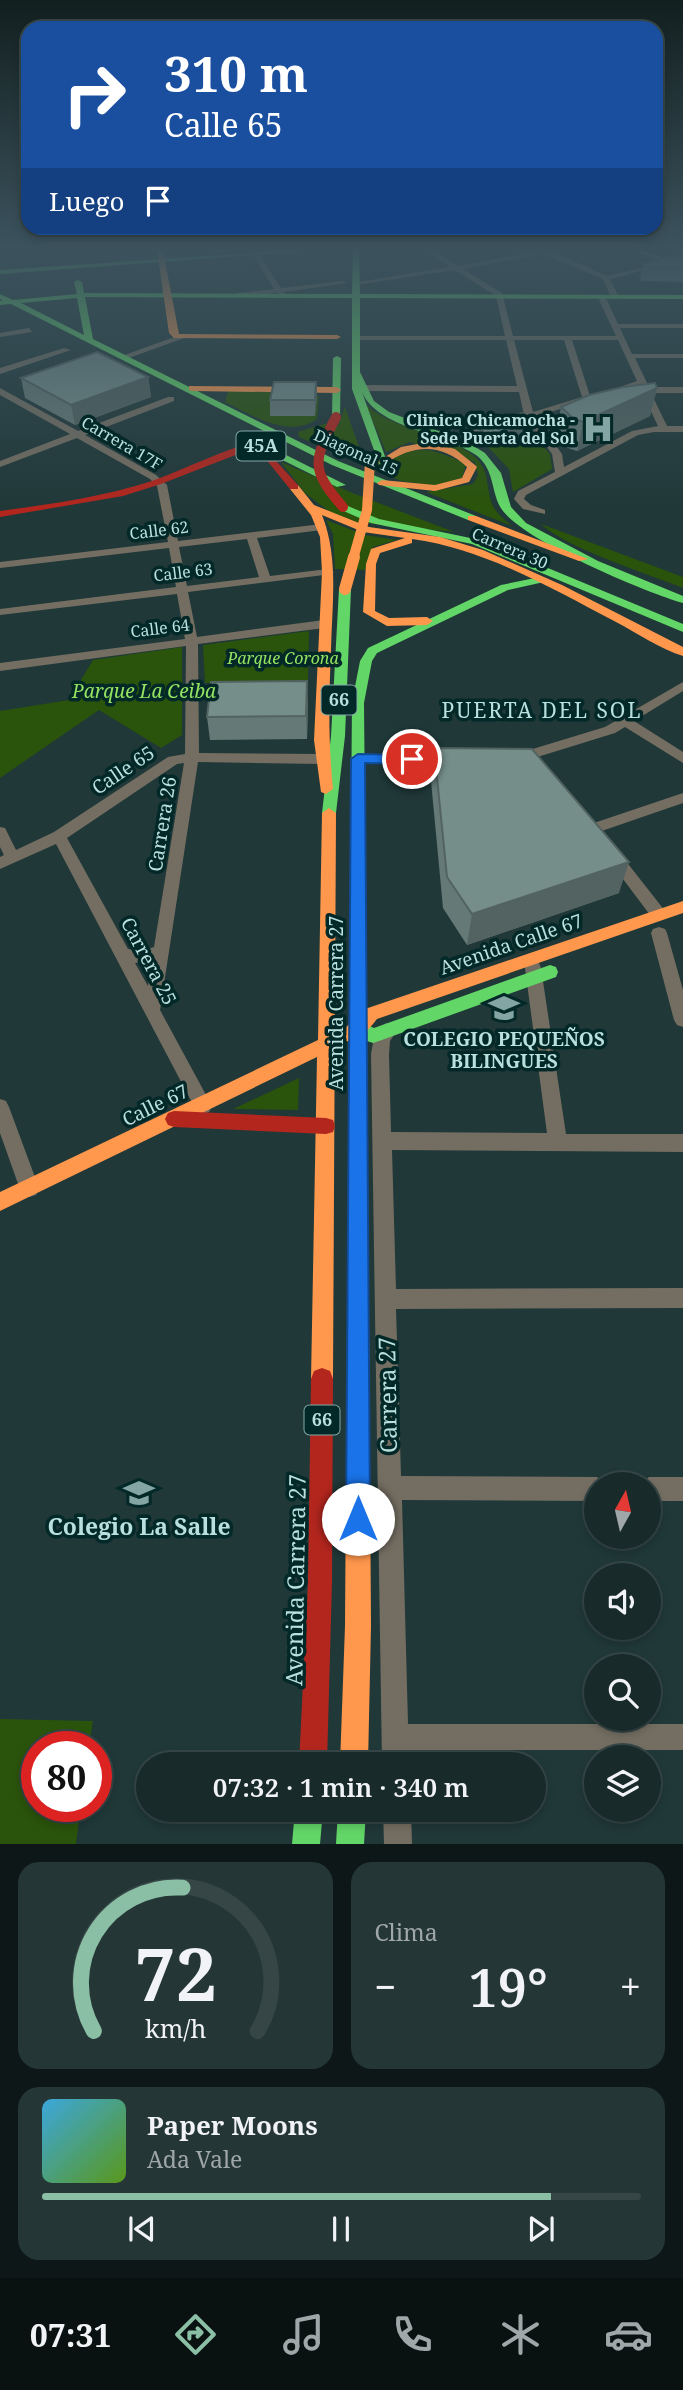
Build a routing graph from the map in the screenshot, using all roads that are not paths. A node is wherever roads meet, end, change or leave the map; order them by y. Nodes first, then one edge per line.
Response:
1 (43, 337) edge
2 (82, 337) edge
3 (173, 337) edge
4 (339, 337) edge
5 (343, 337) edge
6 (357, 338) joint
7 (510, 338) junction
8 (567, 338) junction
9 (621, 338) joint
10 (89, 340) joint
11 (72, 352) joint
12 (121, 356) junction
13 (629, 356) junction
14 (683, 356) edge
15 (106, 368) edge
16 (0, 371) edge
17 (360, 381) junction
18 (644, 386) junction
19 (186, 388) junction
20 (522, 389) junction
21 (337, 390) junction
22 (683, 390) edge
23 (19, 391) edge
24 (2, 394) edge
25 (587, 398) junction
26 (172, 399) junction
27 (529, 416) junction
28 (663, 429) junction
29 (683, 429) edge
30 (77, 435) junction
31 (243, 436) junction
32 (451, 439) junction
33 (258, 444) junction
34 (554, 449) junction
35 (586, 459) junction
36 (376, 462) junction
37 (0, 464) edge
38 (560, 472) junction
39 (156, 479) junction
40 (382, 482) junction
41 (310, 507) junction
42 (0, 508) edge
43 (541, 512) dead end
44 (0, 514) edge
45 (322, 527) junction
46 (251, 536) junction
47 (425, 538) junction
48 (474, 541) junction
49 (173, 545) junction
50 (531, 563) junction
51 (594, 563) junction
52 (0, 565) edge
53 (509, 566) junction
54 (328, 572) junction
55 (371, 573) junction
56 (265, 579) junction
57 (540, 580) junction
58 (505, 587) junction
59 (558, 587) junction
60 (181, 590) junction
61 (351, 590) junction
62 (683, 600) edge
63 (0, 612) edge
64 (356, 619) junction
65 (440, 619) junction
66 (324, 624) junction
67 (683, 628) edge
68 (414, 632) junction
69 (192, 642) junction
70 (683, 652) edge
71 (0, 667) edge
72 (683, 686) edge
73 (358, 702) junction
74 (626, 722) junction
75 (192, 757) junction
76 (683, 758) edge
77 (322, 759) junction
78 (358, 759) junction
79 (471, 760) edge
80 (500, 760) edge
81 (683, 798) edge
82 (328, 810) junction
83 (0, 832) edge
84 (59, 836) junction
85 (6, 860) edge
86 (683, 906) edge
87 (659, 915) junction
88 (683, 924) edge
89 (653, 935) joint
90 (161, 951) junction
91 (122, 955) junction
92 (532, 959) junction
93 (560, 968) dead end
94 (535, 977) junction
95 (152, 1010) junction
96 (683, 1020) edge
97 (358, 1029) junction
98 (389, 1029) junction
99 (327, 1044) junction
100 (202, 1106) junction
101 (0, 1107) edge
102 (174, 1119) junction
103 (326, 1126) junction
104 (383, 1142) junction
105 (558, 1142) junction
106 (683, 1143) edge
107 (29, 1188) junction
108 (0, 1202) edge
109 (386, 1298) junction
110 (683, 1298) edge
111 (390, 1488) junction
112 (584, 1489) edge
113 (662, 1489) edge
114 (683, 1489) edge
115 (395, 1737) junction
116 (683, 1737) edge
117 (313, 1752) edge
118 (354, 1752) edge
119 (396, 1752) edge
120 (308, 1822) edge
121 (351, 1822) edge
122 (397, 1822) edge
123 (306, 1844) edge
124 (350, 1844) edge
125 (398, 1844) edge

1 - 11 main road
2 - 10 main road, Diagonal 15 / 45A
3 - 12 street
4 - 21 main road
5 - 36 main road, Avenida Carrera 27 / 66
6 - 7 street
6 - 17 main road, Avenida Carrera 27 / 66
7 - 8 street
7 - 20 street
8 - 9 street
8 - 25 street
9 - 13 street
10 - 12 main road, Diagonal 15 / 45A
11 - 16 street
12 - 19 main road, Diagonal 15 / 45A
13 - 14 street
13 - 18 street
15 - 26 main road, Diagonal 15 / 45A
17 - 20 street
17 - 32 main road
17 - 36 main road, Avenida Carrera 27 / 66
18 - 22 street
18 - 25 street
18 - 28 street
19 - 21 main road
19 - 40 main road, Diagonal 15 / 45A
20 - 27 street
21 - 48 main road, bridge
23 - 24 street
24 - 30 street, Carrera 17F
25 - 27 street
26 - 30 street
26 - 31 main road, Diagonal 15 / 45A
27 - 32 street
27 - 34 street
28 - 29 street
28 - 35 street
30 - 37 street
30 - 39 street, Carrera 17F
31 - 33 main road, Diagonal 15 / 45A
31 - 39 main road
32 - 51 main road
33 - 39 main road
33 - 41 main road, Carrera 30
33 - 50 main road, Diagonal 15 / 45A
34 - 35 street
34 - 38 street
35 - 38 street
36 - 40 main road
36 - 61 main road, Avenida Carrera 27 / 66, bridge
38 - 43 street
39 - 42 main road
39 - 44 main road
39 - 49 street, Carrera 17F
40 - 51 main road, Diagonal 15 / 45A
41 - 45 main road, Avenida Carrera 27
41 - 47 main road, Carrera 30
45 - 46 street, Calle 62
45 - 54 main road, Avenida Carrera 27
46 - 49 street, Calle 62
46 - 56 street
47 - 53 main road, Carrera 30
47 - 55 main road
48 - 50 main road
48 - 59 main road
49 - 52 street, Calle 62
49 - 60 street, Carrera 17F
50 - 67 main road, 45A
51 - 62 main road, 45A
53 - 57 main road, Carrera 30
53 - 58 main road
54 - 55 main road, Calle 63
54 - 56 street, Calle 63
54 - 66 main road, Avenida Carrera 27
55 - 65 main road
56 - 60 street, Calle 63
57 - 58 main road
57 - 59 main road, Carrera 30
58 - 65 main road
59 - 70 main road, Carrera 30
60 - 63 street, Calle 63
60 - 69 street, Carrera 17F
61 - 64 main road, Avenida Carrera 27 / 66
61 - 82 main road, Avenida Carrera 27 / 66
64 - 68 main road
64 - 73 main road, Avenida Carrera 27 / 66
65 - 68 main road
66 - 69 street, Calle 64
66 - 77 main road, Avenida Carrera 27
68 - 73 main road
69 - 71 street, Calle 64
69 - 75 street, Carrera 26
72 - 74 street
73 - 78 main road, Avenida Carrera 27 / 66
74 - 76 street
74 - 80 street
75 - 77 street, Calle 65
75 - 84 street, Calle 65
75 - 90 street, Carrera 26
77 - 82 main road, Avenida Carrera 27
78 - 79 street
78 - 97 main road, Avenida Carrera 27 / 66
81 - 87 street
82 - 99 main road, Avenida Carrera 27 / 66
83 - 85 street
84 - 85 street, Calle 65
84 - 91 street, Carrera 25
86 - 87 main road, Avenida Calle 67
87 - 92 main road, Avenida Calle 67
88 - 89 main road
89 - 96 street
90 - 91 street
90 - 95 street, Carrera 26
91 - 95 street, Carrera 25
92 - 94 street
92 - 97 main road, Avenida Calle 67
93 - 94 main road, Avenida Calle 67
94 - 98 main road, Avenida Calle 67
94 - 105 street
95 - 100 street, Carrera 25
97 - 98 main road, Avenida Calle 67
97 - 99 main road, Avenida Calle 67
97 - 118 main road, Avenida Carrera 27 / 66
98 - 104 street, Carrera 27
99 - 100 main road, Calle 67
99 - 103 main road, Avenida Carrera 27 / 66
100 - 102 main road, Calle 67
101 - 107 street
102 - 103 main road
102 - 107 main road, Calle 67
103 - 117 main road, Avenida Carrera 27 / 66
104 - 105 street
104 - 109 street, Carrera 27
105 - 106 street
107 - 108 main road, Calle 67
109 - 110 street
109 - 111 street, Carrera 27
111 - 112 street
111 - 115 street, Carrera 27
113 - 114 street
115 - 116 street
115 - 119 street, Carrera 27
120 - 123 main road
121 - 124 main road
122 - 125 street

